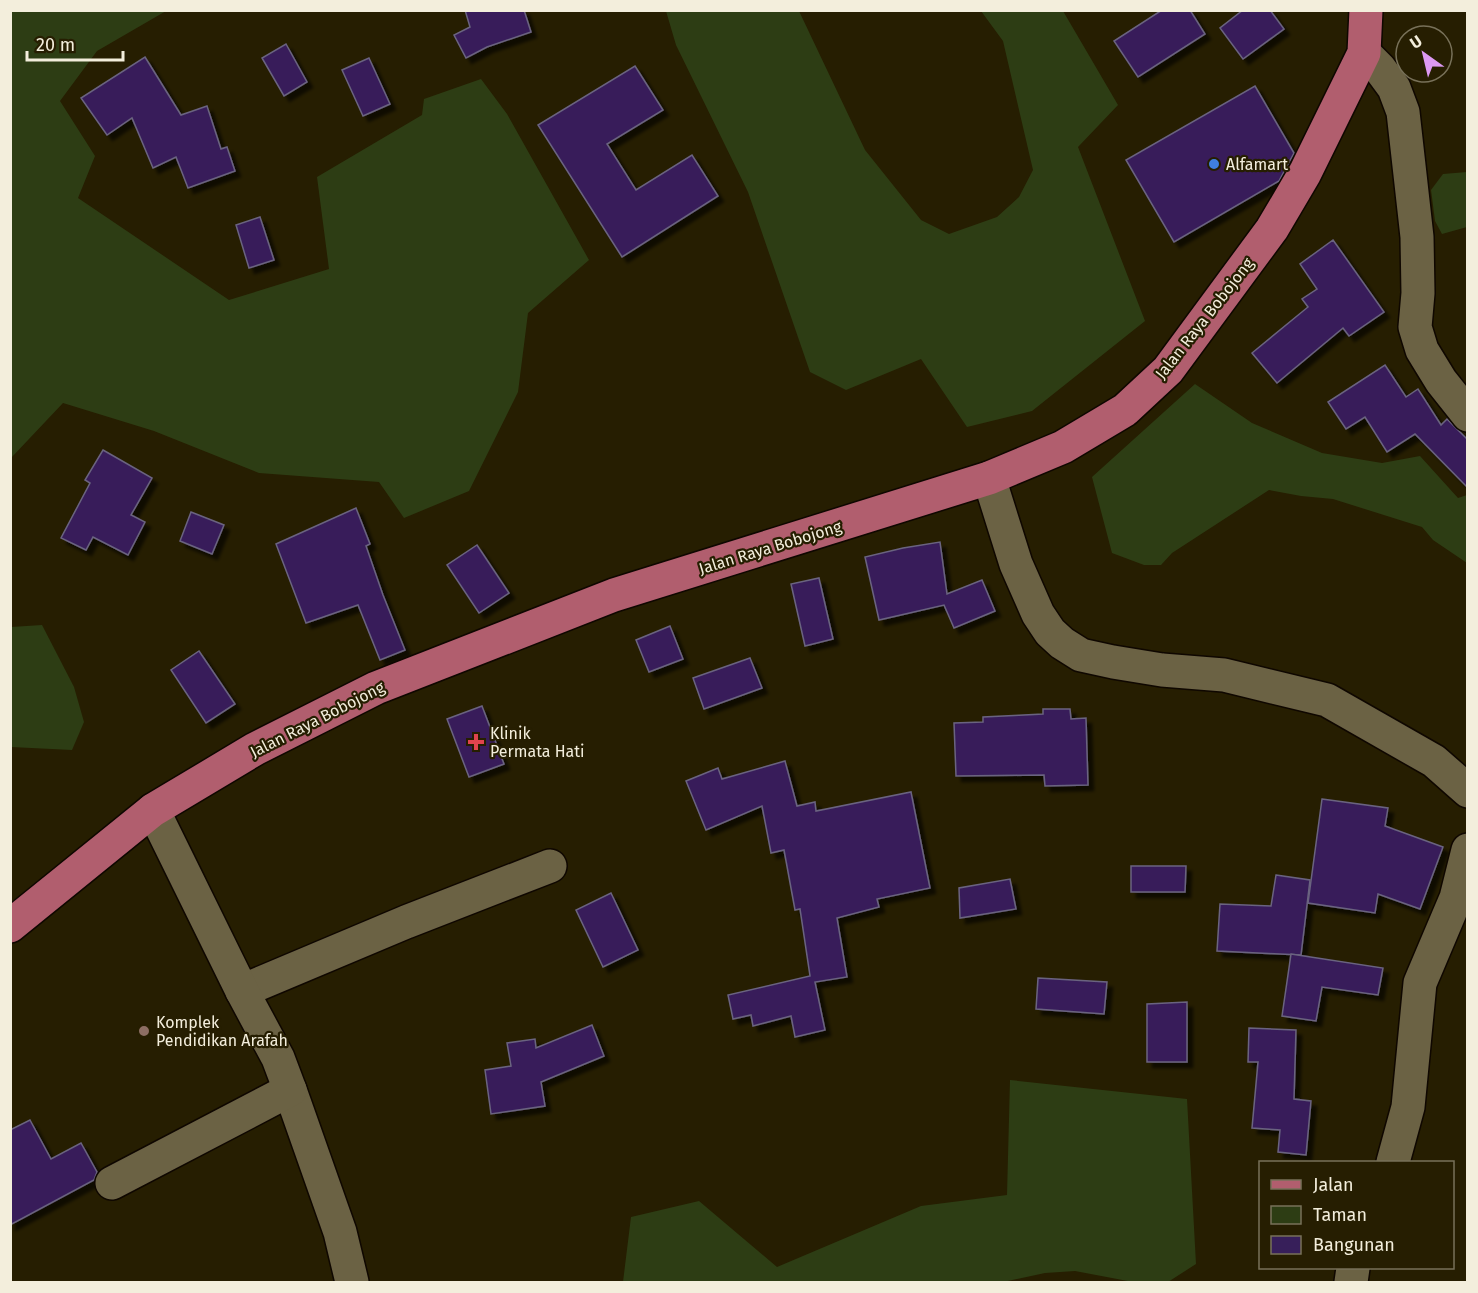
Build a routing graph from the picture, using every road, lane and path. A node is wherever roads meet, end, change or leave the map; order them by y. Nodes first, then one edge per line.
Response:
1 (1366, 10) edge
2 (1364, 53) junction
3 (1467, 415) edge
4 (989, 478) junction
5 (1467, 791) edge
6 (153, 810) junction
7 (1467, 850) edge
8 (550, 866) dead end
9 (10, 926) edge
10 (242, 991) junction
11 (290, 1090) junction
12 (1393, 1161) edge
13 (112, 1183) dead end
14 (352, 1282) edge

1 - 2 main road, Jalan Raya Bobojong
2 - 3 street
2 - 4 main road, Jalan Raya Bobojong
4 - 5 street
4 - 6 main road, Jalan Raya Bobojong
6 - 9 main road, Jalan Raya Bobojong
6 - 10 street
7 - 12 street
8 - 10 street
10 - 11 street
11 - 13 street
11 - 14 street

